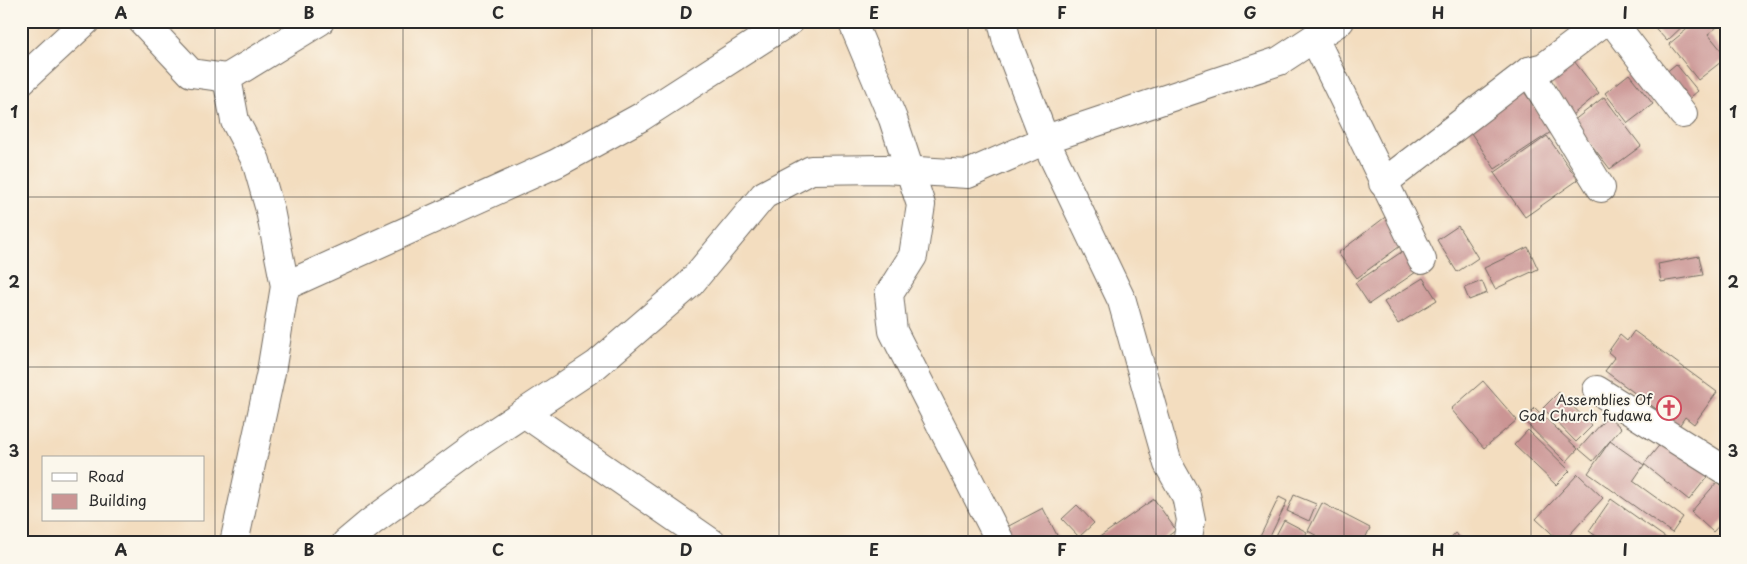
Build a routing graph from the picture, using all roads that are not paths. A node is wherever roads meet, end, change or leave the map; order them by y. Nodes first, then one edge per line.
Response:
1 (86, 21) edge
2 (142, 21) edge
3 (320, 21) edge
4 (790, 21) edge
5 (852, 21) edge
6 (1002, 21) edge
7 (1612, 21) edge
8 (1588, 26) edge
9 (1323, 28) edge
10 (1529, 71) junction
11 (227, 78) junction
12 (21, 81) edge
13 (1683, 114) dead end
14 (1045, 140) junction
15 (909, 171) junction
16 (1383, 183) junction
17 (1601, 188) dead end
18 (1422, 260) dead end
19 (284, 286) junction
20 (1597, 390) dead end
21 (524, 413) junction
22 (1726, 471) edge
23 (234, 543) edge
24 (346, 543) edge
25 (712, 543) edge
26 (1001, 543) edge
27 (1187, 543) edge

1 - 12 street
2 - 11 street
3 - 11 street
4 - 19 street
5 - 15 street
6 - 14 street
7 - 13 street
8 - 10 street
9 - 14 street
9 - 16 street
10 - 16 street
10 - 17 street
11 - 19 street
14 - 15 street
14 - 27 street
15 - 21 street
15 - 26 street
16 - 18 street
19 - 23 street
20 - 22 street
21 - 24 street
21 - 25 street

